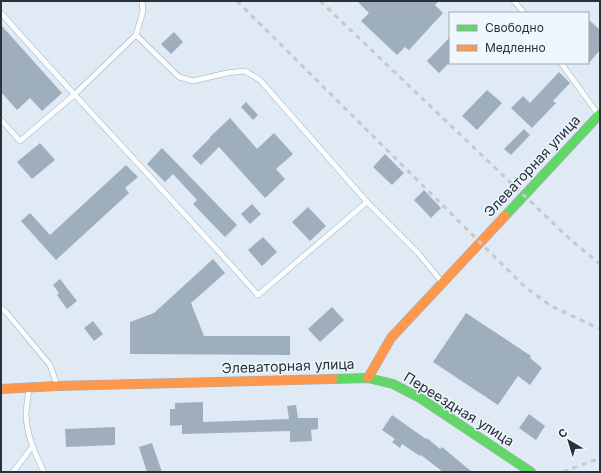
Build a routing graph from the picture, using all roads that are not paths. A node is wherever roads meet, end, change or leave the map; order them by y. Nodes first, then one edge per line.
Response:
1 (142, 1) edge
2 (514, 1) edge
3 (1, 12) edge
4 (523, 12) edge
5 (136, 35) junction
6 (562, 64) edge
7 (74, 95) junction
8 (600, 115) edge
9 (1, 120) edge
10 (367, 202) junction
11 (443, 282) junction
12 (1, 308) edge
13 (368, 378) junction
14 (57, 386) junction
15 (30, 387) junction
16 (1, 389) edge
17 (32, 447) junction
18 (13, 472) edge
19 (44, 472) edge
20 (531, 472) edge

1 - 5 lane
2 - 4 lane
3 - 7 lane
5 - 7 lane
5 - 10 lane
6 - 8 lane
7 - 9 lane
7 - 10 lane
8 - 11 main road, Элеваторная улица
10 - 11 lane
11 - 13 main road, Элеваторная улица
12 - 14 lane
13 - 14 main road, Элеваторная улица
13 - 20 main road, Переездная улица
14 - 15 main road, Элеваторная улица
15 - 16 main road, Элеваторная улица
15 - 17 lane
17 - 18 lane
17 - 19 lane

